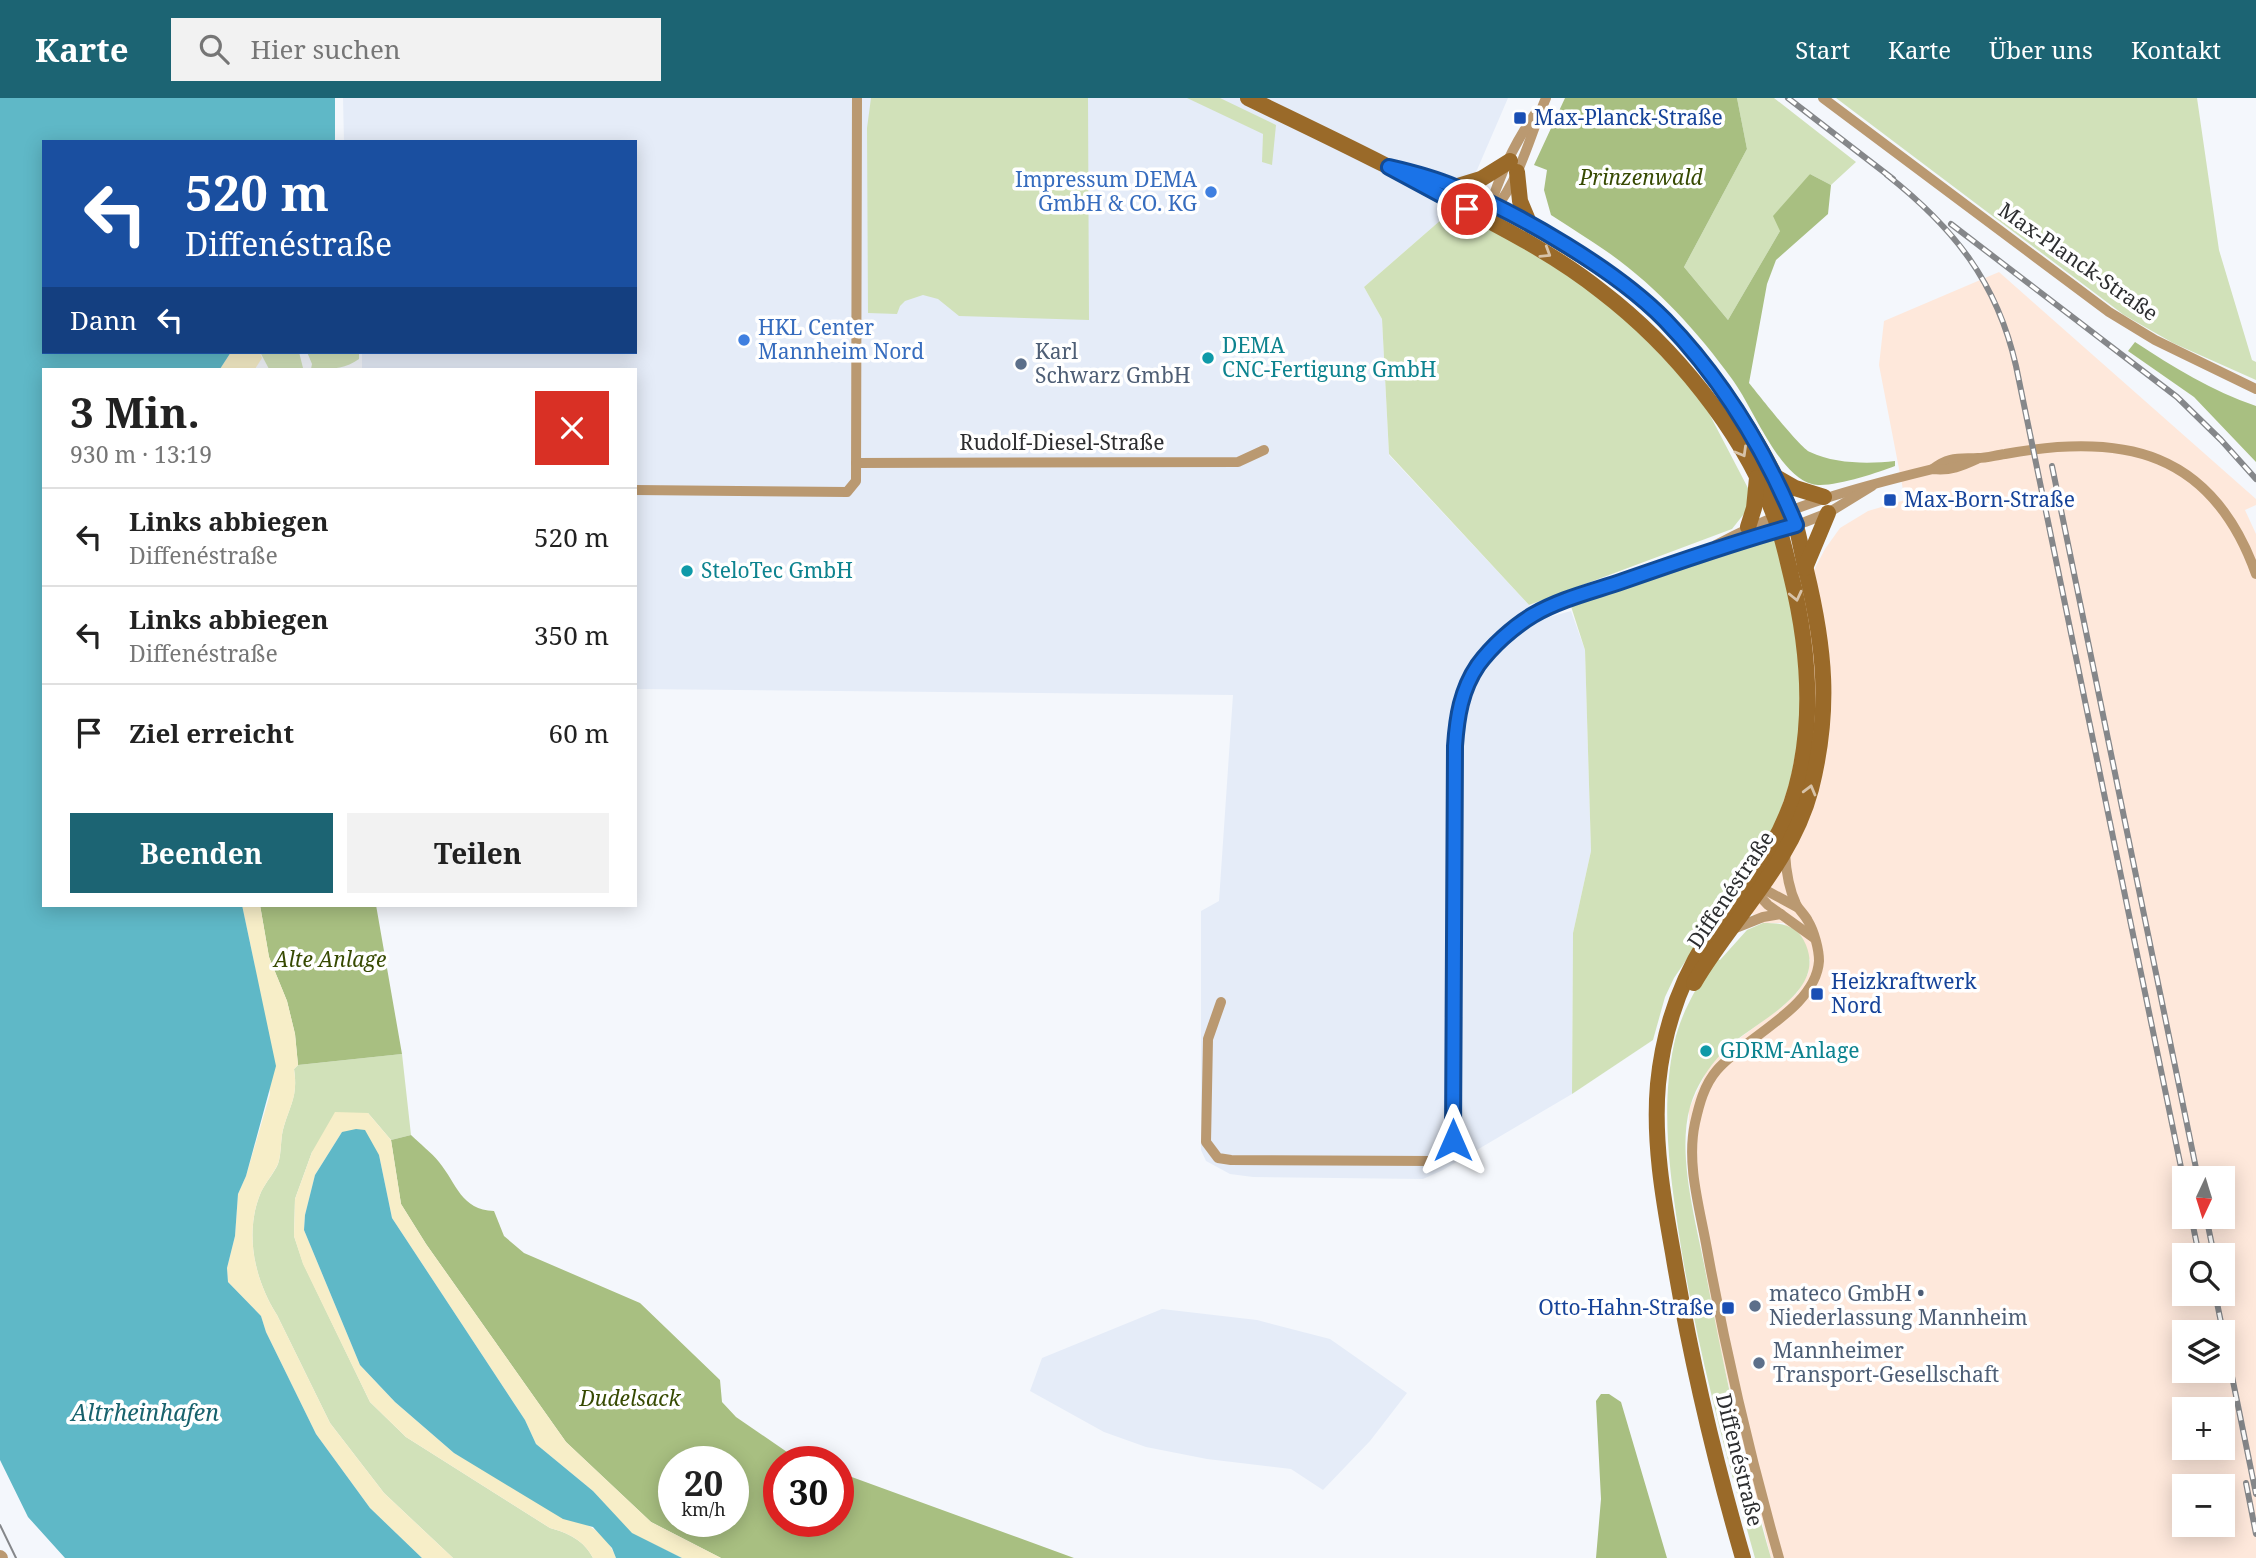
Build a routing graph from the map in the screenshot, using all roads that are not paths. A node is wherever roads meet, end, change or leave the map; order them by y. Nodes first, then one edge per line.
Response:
1 (857, 98) edge
2 (1248, 98) edge
3 (1823, 98) edge
4 (1545, 99) edge
5 (1389, 167) junction
6 (1513, 167) junction
7 (1455, 187) junction
8 (1491, 210) junction
9 (1530, 225) junction
10 (2256, 389) edge
11 (1264, 450) dead end
12 (856, 463) junction
13 (1766, 477) junction
14 (1872, 486) junction
15 (637, 490) edge
16 (1824, 497) junction
17 (1828, 513) junction
18 (1785, 520) junction
19 (1748, 527) junction
20 (1698, 555) junction
21 (1805, 568) junction
22 (2256, 574) edge
23 (1785, 853) junction
24 (1756, 888) junction
25 (1797, 906) junction
26 (1781, 914) junction
27 (1730, 930) junction
28 (1814, 937) junction
29 (1679, 1001) junction
30 (1221, 1002) dead end
31 (1742, 1558) edge
32 (1779, 1558) edge

1 - 12 street
2 - 5 main road, Diffenéstraße
3 - 10 street, Max-Planck-Straße
4 - 6 street
5 - 7 main road, Diffenéstraße
5 - 8 main road, Diffenéstraße
6 - 7 main road
6 - 8 street
6 - 9 main road
7 - 8 main road, Diffenéstraße
8 - 9 main road, Diffenéstraße
8 -> 13 main road, Diffenéstraße
9 - 13 main road, Diffenéstraße
11 - 12 street, Rudolf-Diesel-Straße
12 - 15 street
13 - 16 main road
13 - 18 main road, Diffenéstraße
13 - 19 main road
14 - 16 street
14 - 17 street
14 - 22 street
16 - 18 street
17 - 18 street
17 - 21 main road
18 - 19 street
18 - 20 street
18 - 21 main road, Diffenéstraße
18 -> 24 main road, Diffenéstraße
19 - 20 street
20 - 30 street
23 -> 21 main road, Diffenéstraße
23 - 24 main road, Diffenéstraße
23 - 25 street
24 - 25 street
24 - 26 street
24 - 27 main road, Diffenéstraße
24 - 29 main road, Diffenéstraße
25 - 28 street
26 - 27 street
26 - 28 street
27 - 29 main road, Diffenéstraße
28 - 32 street
29 - 31 main road, Diffenéstraße

